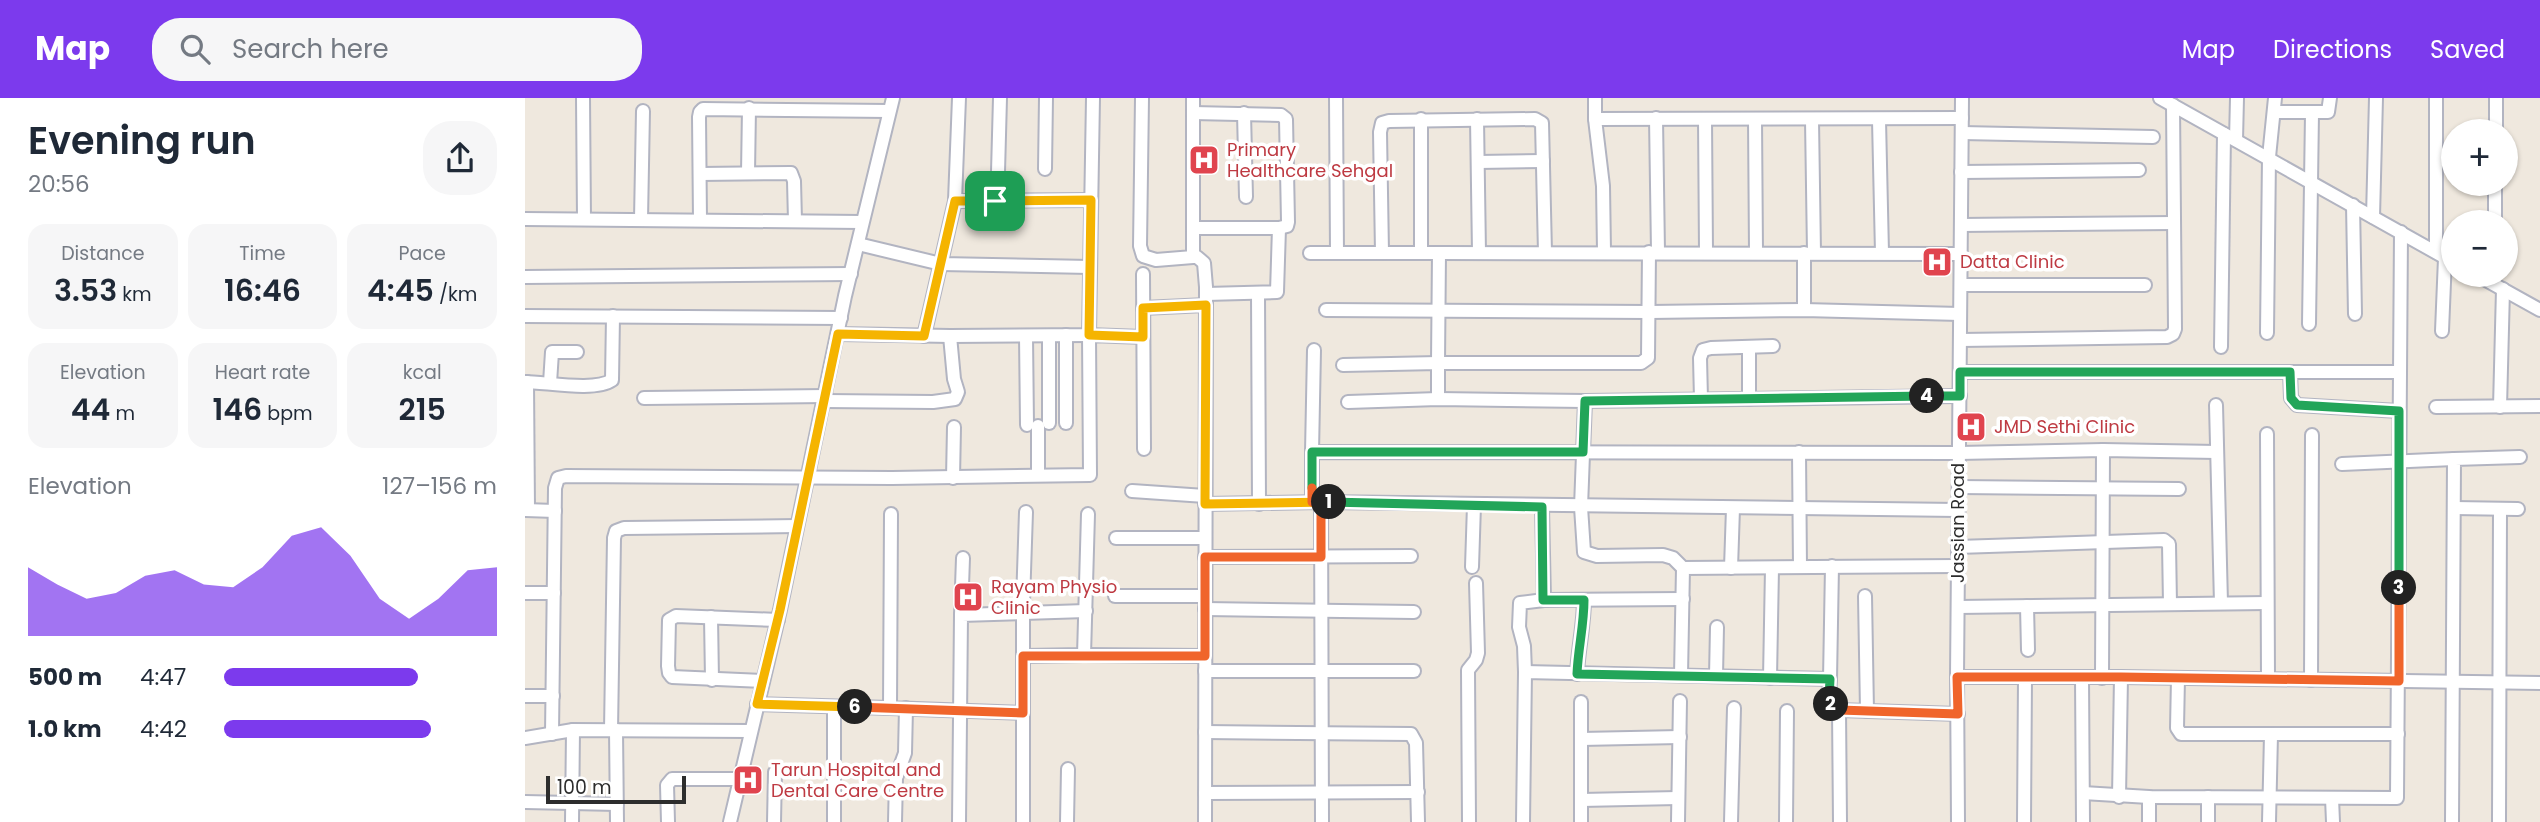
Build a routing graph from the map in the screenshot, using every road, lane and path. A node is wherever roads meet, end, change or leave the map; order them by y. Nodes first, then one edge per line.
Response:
1 (583, 98) edge
2 (958, 98) edge
3 (1000, 98) edge
4 (1046, 98) edge
5 (1093, 98) edge
6 (1142, 98) edge
7 (1192, 98) edge
8 (1336, 98) edge
9 (1595, 98) edge
10 (1962, 98) edge
11 (2160, 98) edge
12 (2188, 98) edge
13 (2237, 98) edge
14 (2275, 98) edge
15 (2330, 98) edge
16 (2376, 98) edge
17 (2436, 98) edge
18 (2496, 98) edge
19 (703, 103) edge
20 (818, 104) edge
21 (891, 104) edge
22 (2173, 105) junction
23 (748, 108) junction
24 (643, 111) dead end
25 (2275, 112) junction
26 (1192, 113) junction
27 (1244, 113) junction
28 (2188, 113) junction
29 (2312, 113) junction
30 (1656, 118) junction
31 (1962, 118) junction
32 (1421, 119) junction
33 (1477, 119) junction
34 (1595, 119) junction
35 (1705, 119) junction
36 (1755, 119) junction
37 (2495, 119) edge
38 (1812, 120) junction
39 (1879, 120) junction
40 (1962, 133) junction
41 (2224, 134) junction
42 (2153, 137) dead end
43 (2237, 140) junction
44 (2269, 157) junction
45 (1543, 161) junction
46 (1478, 162) junction
47 (1045, 169) dead end
48 (2139, 170) dead end
49 (998, 172) dead end
50 (1961, 172) junction
51 (748, 173) junction
52 (700, 174) junction
53 (2311, 181) junction
54 (1245, 197) dead end
55 (1091, 200) junction
56 (955, 201) junction
57 (2353, 205) junction
58 (2442, 210) edge
59 (2373, 217) junction
60 (525, 219) edge
61 (584, 219) junction
62 (641, 219) junction
63 (700, 220) junction
64 (795, 221) junction
65 (862, 222) junction
66 (2174, 223) junction
67 (1961, 225) junction
68 (1193, 228) junction
69 (1279, 228) junction
70 (2401, 232) junction
71 (858, 244) junction
72 (1604, 251) junction
73 (1654, 252) junction
74 (1706, 252) junction
75 (1756, 252) junction
76 (1310, 253) dead end
77 (1337, 253) junction
78 (1382, 253) junction
79 (1421, 253) junction
80 (1439, 253) junction
81 (1479, 253) junction
82 (1545, 253) junction
83 (1809, 253) junction
84 (1882, 253) junction
85 (1961, 254) junction
86 (2441, 255) edge
87 (1193, 257) junction
88 (941, 264) junction
89 (1090, 267) junction
90 (851, 274) junction
91 (1143, 274) dead end
92 (525, 277) edge
93 (1961, 285) junction
94 (2145, 285) dead end
95 (2444, 287) edge
96 (2497, 287) edge
97 (2503, 287) edge
98 (1258, 293) junction
99 (1206, 300) junction
100 (1143, 308) junction
101 (1326, 310) dead end
102 (1439, 310) junction
103 (1804, 310) junction
104 (2540, 310) edge
105 (1650, 312) junction
106 (1960, 314) junction
107 (2355, 314) dead end
108 (525, 316) edge
109 (613, 316) junction
110 (841, 318) junction
111 (2309, 324) dead end
112 (2442, 331) dead end
113 (2267, 333) dead end
114 (838, 334) junction
115 (1049, 335) junction
116 (1066, 335) junction
117 (1089, 335) junction
118 (924, 336) junction
119 (1026, 336) junction
120 (950, 337) junction
121 (1143, 337) junction
122 (1960, 340) junction
123 (1749, 346) junction
124 (1773, 346) dead end
125 (2221, 347) dead end
126 (1314, 350) dead end
127 (577, 352) dead end
128 (1438, 363) junction
129 (1343, 365) dead end
130 (1960, 372) junction
131 (2290, 372) junction
132 (2400, 372) junction
133 (526, 382) edge
134 (550, 383) junction
135 (1960, 396) junction
136 (644, 398) dead end
137 (825, 398) junction
138 (1438, 399) junction
139 (1701, 399) junction
140 (1749, 399) junction
141 (1585, 401) junction
142 (1348, 402) dead end
143 (2216, 405) dead end
144 (2436, 407) dead end
145 (2500, 407) junction
146 (2540, 407) edge
147 (2399, 411) junction
148 (1066, 423) dead end
149 (1038, 425) junction
150 (954, 427) dead end
151 (2267, 434) dead end
152 (2312, 435) dead end
153 (1144, 449) dead end
154 (2103, 450) junction
155 (1312, 452) junction
156 (1583, 452) junction
157 (1799, 452) junction
158 (2217, 452) junction
159 (1959, 453) junction
160 (2520, 457) dead end
161 (2454, 459) junction
162 (2400, 462) junction
163 (2343, 464) dead end
164 (1038, 475) junction
165 (808, 478) junction
166 (953, 478) junction
167 (1959, 487) junction
168 (2103, 489) junction
169 (2179, 489) dead end
170 (1132, 491) dead end
171 (1205, 500) junction
172 (1317, 502) junction
173 (1259, 504) junction
174 (1474, 505) junction
175 (1542, 507) junction
176 (1581, 507) junction
177 (1733, 508) junction
178 (1799, 508) junction
179 (2453, 508) junction
180 (2500, 509) junction
181 (2518, 509) dead end
182 (526, 510) edge
183 (1958, 510) junction
184 (555, 511) junction
185 (1026, 512) dead end
186 (891, 514) dead end
187 (1088, 514) dead end
188 (797, 526) junction
189 (1116, 538) dead end
190 (1205, 538) junction
191 (2103, 542) junction
192 (1958, 547) junction
193 (1411, 556) dead end
194 (1205, 557) junction
195 (1321, 557) junction
196 (963, 558) dead end
197 (1832, 566) junction
198 (1958, 566) junction
199 (1472, 567) dead end
200 (1800, 567) junction
201 (1683, 568) junction
202 (1731, 568) junction
203 (1772, 568) junction
204 (1476, 583) dead end
205 (525, 593) edge
206 (554, 593) junction
207 (1115, 596) dead end
208 (1865, 596) dead end
209 (1683, 598) junction
210 (1543, 600) junction
211 (1584, 600) junction
212 (1205, 602) junction
213 (2221, 603) junction
214 (2267, 603) junction
215 (2170, 604) junction
216 (2104, 605) junction
217 (2028, 606) junction
218 (1958, 607) junction
219 (1086, 611) junction
220 (1321, 611) junction
221 (1414, 612) dead end
222 (1023, 614) junction
223 (961, 615) junction
224 (711, 617) junction
225 (778, 620) junction
226 (1717, 627) dead end
227 (2028, 650) dead end
228 (1084, 655) junction
229 (1023, 656) junction
230 (1205, 656) junction
231 (1205, 671) junction
232 (1322, 671) junction
233 (1414, 671) dead end
234 (1525, 672) junction
235 (1577, 674) junction
236 (1681, 675) junction
237 (1716, 676) junction
238 (1957, 677) junction
239 (2121, 677) junction
240 (1770, 678) junction
241 (2025, 678) junction
242 (2082, 678) junction
243 (2102, 678) junction
244 (2178, 678) junction
245 (1830, 679) junction
246 (2268, 679) junction
247 (712, 680) junction
248 (2311, 680) junction
249 (763, 681) junction
250 (2399, 681) junction
251 (2453, 682) junction
252 (2500, 683) junction
253 (2540, 683) edge
254 (525, 696) edge
255 (553, 696) junction
256 (1680, 701) dead end
257 (1581, 702) dead end
258 (757, 704) junction
259 (834, 707) junction
260 (890, 708) junction
261 (906, 708) junction
262 (1734, 708) dead end
263 (962, 709) junction
264 (1839, 710) junction
265 (1787, 711) dead end
266 (1867, 711) junction
267 (1023, 713) junction
268 (1958, 714) junction
269 (573, 730) junction
270 (613, 730) junction
271 (751, 731) junction
272 (1205, 732) junction
273 (1322, 733) junction
274 (552, 734) junction
275 (2398, 734) junction
276 (2271, 735) junction
277 (1680, 737) junction
278 (525, 738) edge
279 (1581, 738) junction
280 (1068, 769) dead end
281 (775, 772) dead end
282 (739, 779) junction
283 (1322, 792) junction
284 (1417, 792) junction
285 (1205, 793) junction
286 (2083, 793) junction
287 (2119, 797) junction
288 (2149, 797) junction
289 (2208, 797) junction
290 (2270, 797) junction
291 (1678, 798) junction
292 (2332, 798) junction
293 (1581, 800) junction
294 (525, 802) edge
295 (572, 803) junction
296 (617, 804) junction
297 (572, 822) edge
298 (617, 822) edge
299 (669, 822) edge
300 (730, 822) edge
301 (774, 822) edge
302 (834, 822) edge
303 (895, 822) edge
304 (959, 822) edge
305 (1023, 822) edge
306 (1067, 822) edge
307 (1205, 822) edge
308 (1322, 822) edge
309 (1418, 822) edge
310 (1469, 822) edge
311 (1523, 822) edge
312 (1581, 822) edge
313 (1678, 822) edge
314 (1731, 822) edge
315 (1786, 822) edge
316 (1840, 822) edge
317 (1958, 822) edge
318 (2024, 822) edge
319 (2083, 822) edge
320 (2149, 822) edge
321 (2208, 822) edge
322 (2269, 822) edge
323 (2333, 822) edge
324 (2452, 822) edge
325 (2499, 822) edge

1 - 61 street
2 - 56 street
3 - 49 street
4 - 47 street
5 - 55 street
6 - 87 street
7 - 26 street
8 - 77 street
9 - 34 street
10 - 31 street, Jassian Road
11 - 22 street
12 - 28 street
13 - 43 street
14 - 25 street
15 - 29 street
16 - 59 street
17 - 58 street
18 - 37 street
19 - 23 street
19 - 52 street
20 - 21 street
20 - 23 street
21 - 65 street
22 - 28 street
22 - 66 street
23 - 51 street
24 - 62 street
25 - 29 street
25 - 44 street
26 - 27 street
26 - 68 street
27 - 54 street
27 - 69 street
28 - 41 street
29 - 53 street
30 - 34 street
30 - 35 street
30 - 73 street
31 - 39 street
31 - 40 street, Jassian Road
32 - 33 street
32 - 78 street
32 - 79 street
33 - 45 street
33 - 46 street
34 - 72 street
35 - 36 street
35 - 74 street
36 - 38 street
36 - 75 street
38 - 39 street
38 - 83 street
39 - 84 street
40 - 42 street
40 - 50 street, Jassian Road
41 - 43 street
41 - 125 street
43 - 44 street
44 - 53 street
44 - 113 street
45 - 46 street
45 - 82 street
46 - 81 street
48 - 50 street
50 - 67 street, Jassian Road
51 - 52 street
51 - 64 street
52 - 63 street
53 - 57 street
53 - 111 street
55 - 56 street
55 - 89 street
56 - 88 street
57 - 59 street
57 - 107 street
59 - 70 street
60 - 61 street
61 - 62 street
62 - 63 street
63 - 64 street
64 - 65 street
65 - 71 street
66 - 67 street
66 - 122 street
67 - 85 street, Jassian Road
68 - 69 street
68 - 87 street
69 - 98 street
70 - 86 street
70 - 132 street
71 - 88 street
71 - 90 street
72 - 73 street
72 - 82 street
73 - 74 street
73 - 105 street
74 - 75 street
75 - 83 street
76 - 77 street
77 - 78 street
78 - 79 street
79 - 80 street
80 - 81 street
80 - 102 street
81 - 82 street
83 - 84 street
83 - 103 street
84 - 85 street
85 - 93 street, Jassian Road
87 - 99 street
88 - 89 street
88 - 118 street
89 - 117 street
90 - 92 street
90 - 110 street
91 - 100 street
93 - 94 street
93 - 106 street, Jassian Road
95 - 112 street
96 - 145 street
97 - 104 street
98 - 99 street
98 - 173 street
99 - 100 street
99 - 171 street
100 - 121 street
101 - 102 street
102 - 105 street
102 - 128 street
103 - 105 street
103 - 106 street
105 - 128 street
106 - 122 street, Jassian Road
108 - 109 street
109 - 110 street
109 - 134 street
110 - 114 street
114 - 118 street
114 - 137 street
115 - 116 street
115 - 119 street
115 - 149 street
116 - 117 street
116 - 148 street
117 - 121 street
117 - 164 street
118 - 120 street
119 - 120 street
119 - 149 street
120 - 137 street
121 - 153 street
122 - 130 street, Jassian Road
123 - 124 street
123 - 139 street
123 - 140 street
126 - 155 street
127 - 134 street
128 - 129 street
128 - 138 street
130 - 131 street
130 - 135 street, Jassian Road
131 - 132 street
131 - 147 street
132 - 147 street
133 - 134 street
133 - 182 street
135 - 140 street
135 - 159 street, Jassian Road
136 - 137 street
137 - 165 street
138 - 141 street
138 - 142 street
139 - 140 street
139 - 141 street
141 - 156 street
143 - 158 street
144 - 145 street
145 - 146 street
147 - 162 street
149 - 164 street
150 - 166 street
151 - 214 street
152 - 248 street
154 - 158 street
154 - 159 street
154 - 168 street
155 - 156 street
155 - 172 street
156 - 157 street
156 - 176 street
157 - 159 street
157 - 178 street
158 - 213 street
159 - 167 street, Jassian Road
160 - 161 street
161 - 162 street
161 - 179 street
162 - 163 street
162 - 250 street
164 - 166 street
165 - 166 street
165 - 184 street
165 - 188 street
167 - 168 street
167 - 183 street, Jassian Road
168 - 169 street
168 - 191 street
170 - 171 street
171 - 173 street
171 - 190 street
172 - 173 street
172 - 174 street
172 - 195 street
174 - 175 street
174 - 199 street
175 - 176 street
175 - 210 street
176 - 177 street
176 - 201 street
177 - 178 street
177 - 202 street
178 - 183 street
178 - 200 street
179 - 180 street
179 - 251 street
180 - 181 street
180 - 252 street
182 - 184 street
183 - 192 street, Jassian Road
184 - 206 street
185 - 222 street
186 - 260 street
187 - 219 street
188 - 225 street
188 - 270 street
189 - 190 street
190 - 194 street
191 - 192 street
191 - 215 street
191 - 216 street
192 - 198 street, Jassian Road
193 - 195 street
194 - 195 street
194 - 212 street
195 - 220 street
196 - 223 street
197 - 198 street
197 - 200 street
197 - 245 street
198 - 218 street, Jassian Road
200 - 203 street
201 - 202 street
201 - 209 street
202 - 203 street
203 - 240 street
204 - 310 street
205 - 206 street
206 - 255 street
207 - 212 street
208 - 266 street
209 - 211 street
209 - 236 street
210 - 211 street
210 - 234 street
211 - 235 street
212 - 220 street
212 - 230 street
213 - 214 street
213 - 215 street
214 - 246 street
215 - 216 street
216 - 217 street
216 - 243 street
217 - 218 street
217 - 227 street
218 - 238 street, Jassian Road
219 - 222 street
219 - 228 street
220 - 221 street
220 - 232 street
222 - 223 street
222 - 229 street
223 - 263 street
224 - 225 street
224 - 247 street
224 - 247 street
225 - 249 street
226 - 237 street
228 - 229 street
228 - 230 street
229 - 267 street
230 - 231 street
231 - 232 street
231 - 272 street
232 - 233 street
232 - 273 street
234 - 235 street
234 - 311 street
235 - 236 street
236 - 237 street
237 - 240 street
238 - 241 street
238 - 268 street, Jassian Road
239 - 243 street
239 - 244 street
239 - 287 street
240 - 245 street
241 - 242 street
241 - 318 street
242 - 243 street
242 - 286 street
244 - 246 street
244 - 276 street
245 - 264 street
246 - 248 street
247 - 249 street
248 - 250 street
249 - 258 street
250 - 251 street
250 - 275 street
251 - 252 street
251 - 324 street
252 - 253 street
252 - 325 street
254 - 255 street
255 - 274 street
256 - 277 street
257 - 279 street
258 - 259 street
258 - 271 street
259 - 260 street
259 - 302 street
260 - 261 street
261 - 263 street
261 - 303 street
262 - 314 street
263 - 267 street
263 - 304 street
264 - 266 street
264 - 316 street
265 - 315 street
266 - 268 street
267 - 305 street
268 - 317 street, Jassian Road
269 - 270 street
269 - 274 street
269 - 295 street
270 - 271 street
270 - 296 street
271 - 282 street
272 - 273 street
272 - 285 street
273 - 283 street
273 - 284 street
274 - 278 street
275 - 276 street
275 - 292 street
276 - 290 street
277 - 279 street
277 - 291 street
279 - 293 street
280 - 306 street
281 - 301 street
282 - 299 street
282 - 300 street
283 - 284 street
283 - 285 street
283 - 308 street
284 - 309 street
285 - 307 street
286 - 287 street
286 - 319 street
287 - 288 street
288 - 289 street
288 - 320 street
289 - 290 street
289 - 321 street
290 - 292 street
290 - 322 street
291 - 293 street
291 - 313 street
292 - 323 street
293 - 312 street
294 - 295 street
295 - 296 street
295 - 297 street
296 - 298 street

